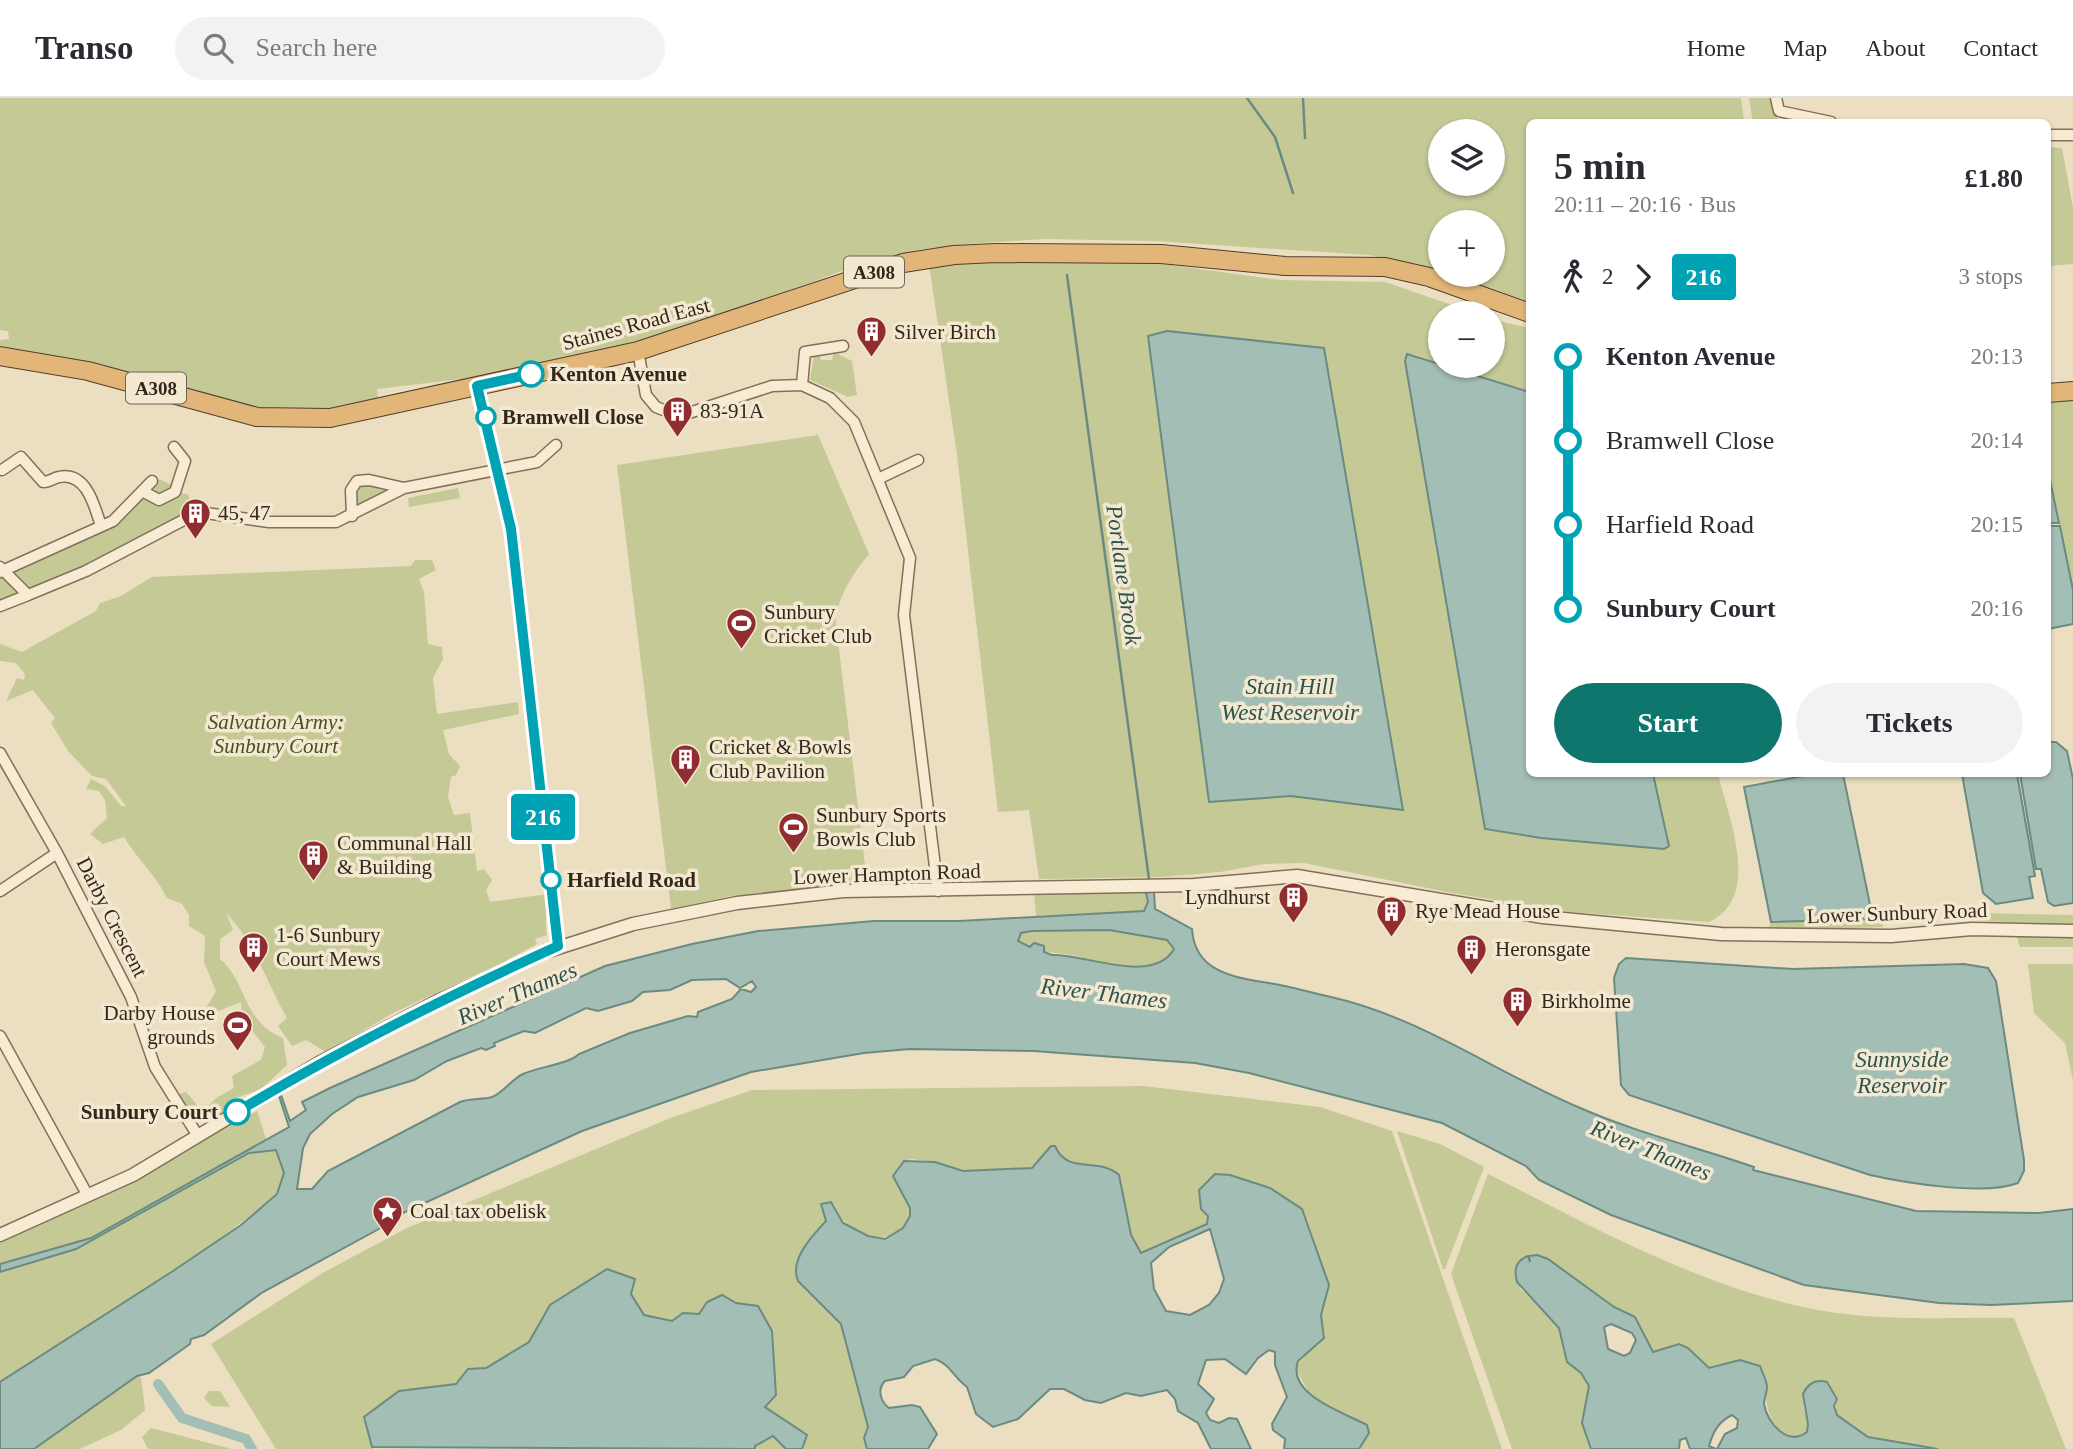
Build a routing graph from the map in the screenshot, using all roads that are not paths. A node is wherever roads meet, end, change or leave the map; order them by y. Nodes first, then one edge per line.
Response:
1 (1776, 98) edge
2 (1817, 119) edge
3 (2051, 135) edge
4 (2073, 135) edge
5 (1526, 312) edge
6 (843, 346) dead end
7 (638, 351) junction
8 (0, 356) edge
9 (802, 385) junction
10 (477, 386) junction
11 (2073, 391) edge
12 (2051, 393) edge
13 (556, 445) dead end
14 (174, 447) dead end
15 (918, 460) dead end
16 (185, 461) junction
17 (198, 464) dead end
18 (2, 470) dead end
19 (499, 470) junction
20 (880, 478) junction
21 (152, 481) dead end
22 (404, 488) junction
23 (144, 492) junction
24 (352, 516) junction
25 (101, 526) junction
26 (1, 570) edge
27 (28, 595) junction
28 (0, 606) edge
29 (0, 753) edge
30 (57, 853) junction
31 (0, 891) edge
32 (938, 891) junction
33 (2073, 931) edge
34 (1721, 934) joint
35 (558, 946) junction
36 (0, 1036) edge
37 (198, 1136) junction
38 (88, 1196) junction
39 (0, 1235) edge

1 - 2 street
3 - 4 street
5 - 7 highway, Staines Road East / A308
6 - 9 street
7 - 9 street
7 - 10 highway, Staines Road East / A308
8 - 10 highway, Staines Road East / A308
9 - 20 street
10 - 19 street
11 - 12 highway
13 - 19 street
14 - 16 street
15 - 20 street
16 - 17 street
16 - 23 street
18 - 25 street
19 - 22 street
19 - 35 street
20 - 32 street
21 - 23 street
22 - 24 street
22 - 24 street
23 - 25 street
24 - 27 street
25 - 26 street
26 - 27 street
27 - 28 street
29 - 30 street
30 - 31 street, Darby Crescent
30 - 37 street, Darby Crescent
32 - 34 street, Lower Hampton Road
32 - 35 street, Lower Hampton Road
33 - 34 street, Lower Sunbury Road
35 - 37 street, Lower Hampton Road
36 - 38 street
37 - 38 street, Lower Hampton Road
38 - 39 street, Lower Hampton Road

